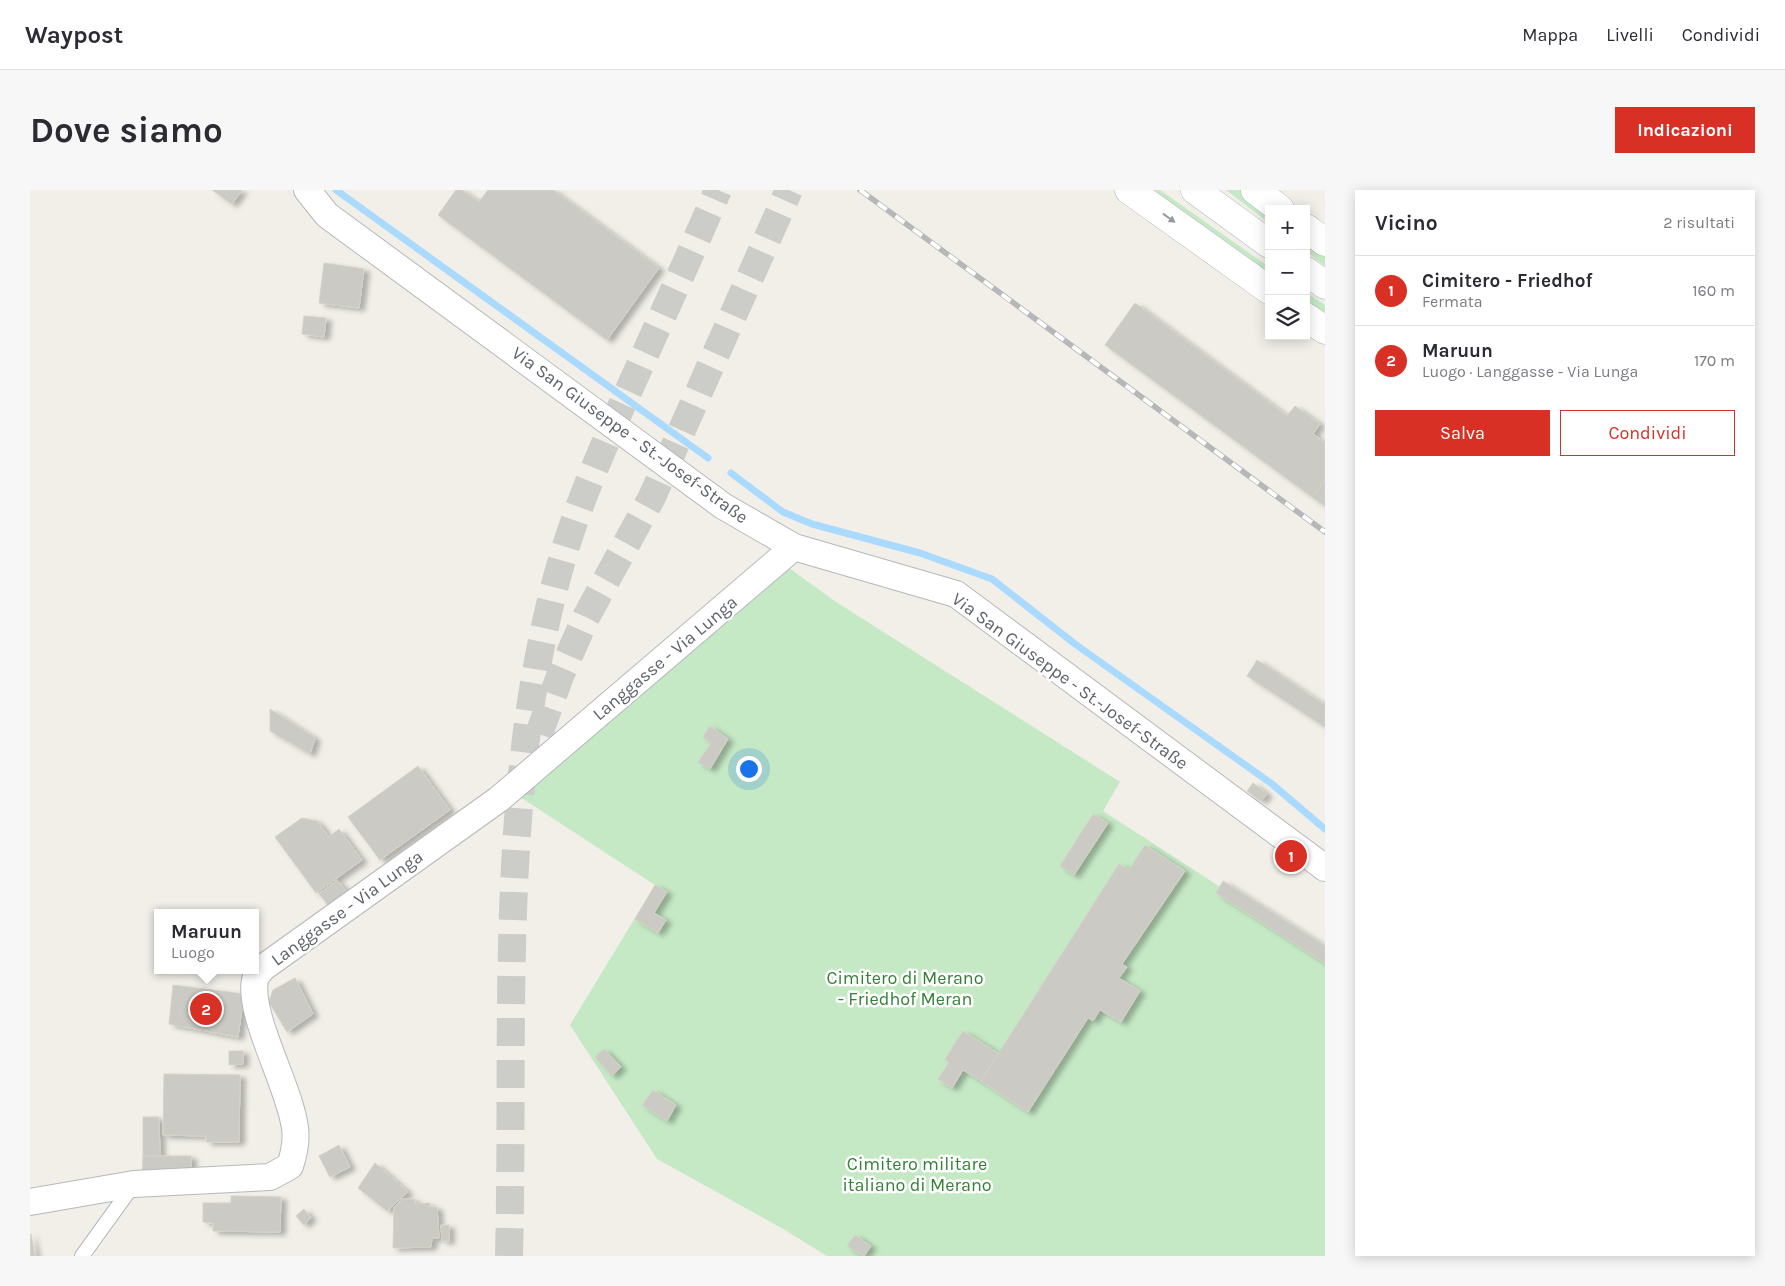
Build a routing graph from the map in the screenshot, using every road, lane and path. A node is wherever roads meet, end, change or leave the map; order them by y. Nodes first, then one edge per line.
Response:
1 (307, 190) edge
2 (1129, 190) edge
3 (1195, 190) edge
4 (1255, 190) edge
5 (1275, 205) edge
6 (1310, 231) edge
7 (1265, 241) edge
8 (1325, 242) edge
9 (1310, 275) edge
10 (1325, 285) edge
11 (1265, 287) edge
12 (1310, 320) edge
13 (1325, 330) edge
14 (794, 548) junction
15 (1325, 868) edge
16 (259, 974) edge
17 (259, 974) edge
18 (134, 1184) junction
19 (30, 1202) edge
20 (82, 1256) edge

1 - 14 street, Via San Giuseppe - St.-Josef-Straße
2 -> 11 street
3 - 7 street
4 - 5 street
6 - 8 street
9 - 10 street
12 - 13 street
14 - 15 street, Via San Giuseppe - St.-Josef-Straße
14 - 16 street, Langgasse - Via Lunga
17 - 18 street, Langgasse - Via Lunga
18 - 19 street, Langgasse - Via Lunga
18 - 20 lane

